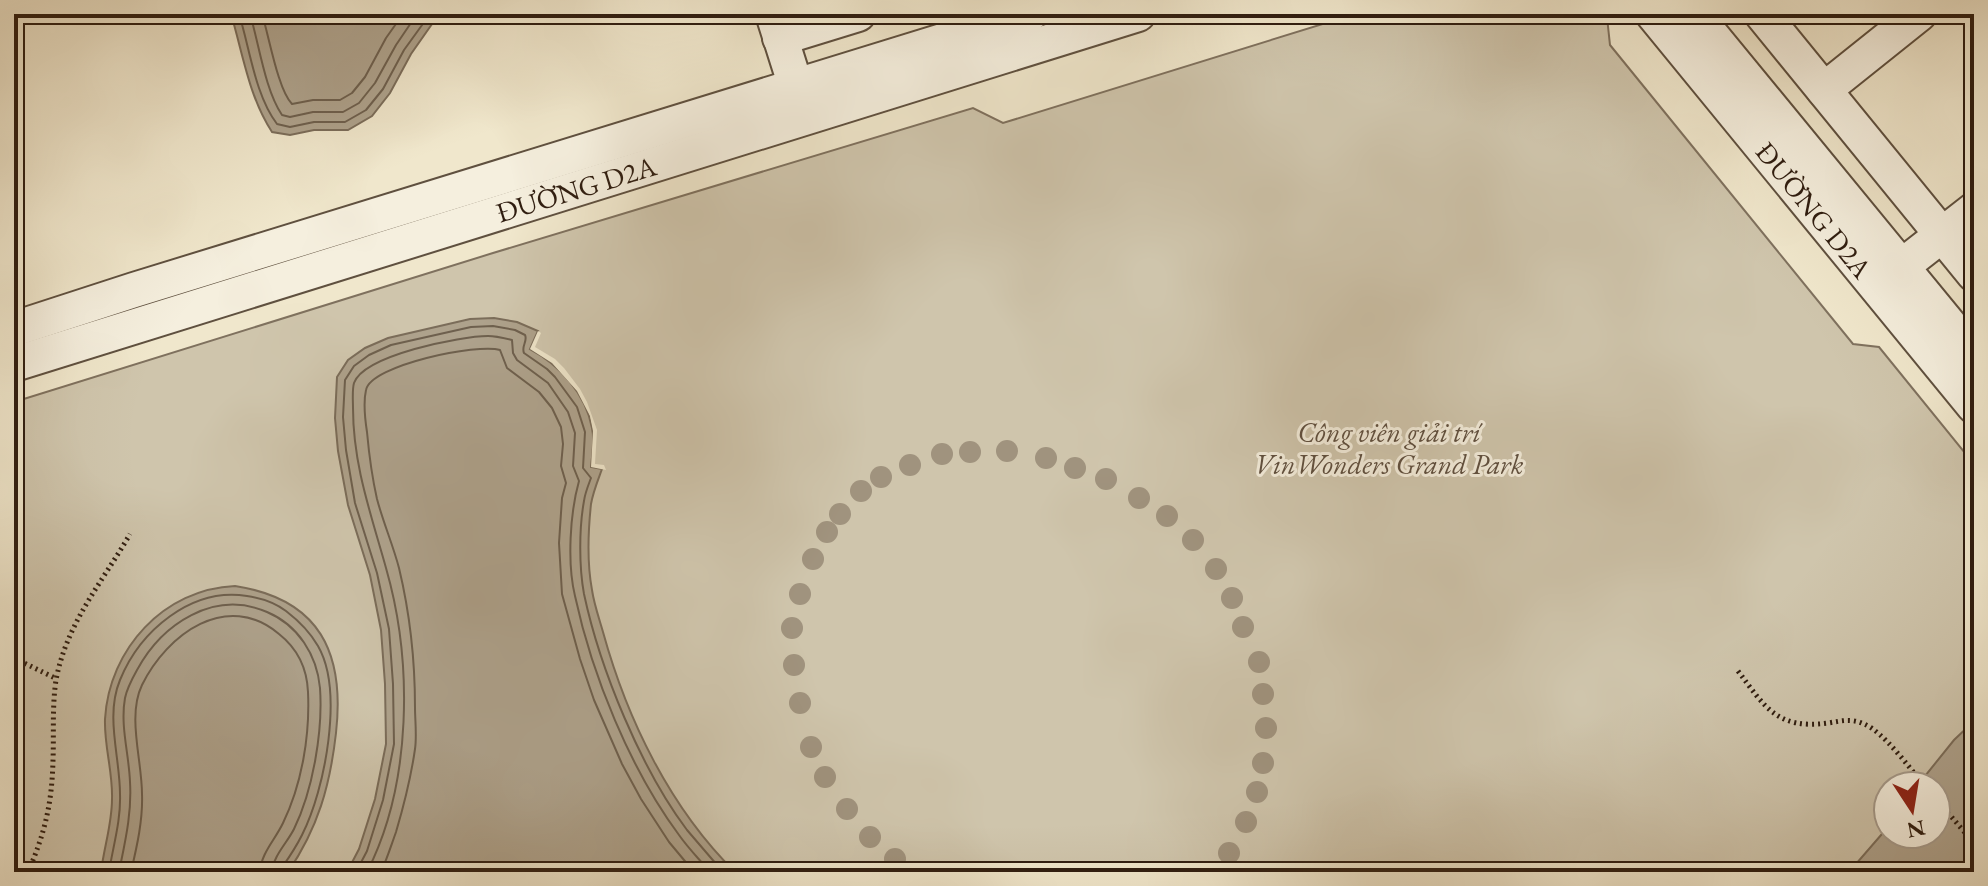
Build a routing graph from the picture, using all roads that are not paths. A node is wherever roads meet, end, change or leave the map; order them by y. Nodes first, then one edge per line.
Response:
1 (858, 14) edge
2 (1030, 14) edge
3 (1138, 14) edge
4 (1653, 14) edge
5 (1694, 14) edge
6 (1762, 14) edge
7 (1919, 14) edge
8 (776, 26) edge
9 (1824, 90) junction
10 (801, 103) junction
11 (1974, 210) edge
12 (1942, 235) junction
13 (1974, 274) edge
14 (1889, 277) junction
15 (139, 306) junction
16 (14, 329) edge
17 (1974, 355) edge
18 (14, 364) edge
19 (1974, 406) edge

1 - 8 street
2 - 10 street, ĐƯỜNG D2A
3 - 10 street, ĐƯỜNG D2A
4 - 14 street, ĐƯỜNG D2A
5 - 14 street, ĐƯỜNG D2A
6 - 9 street
7 - 9 street
8 - 10 street
9 - 12 street
10 - 15 street, ĐƯỜNG D2A
11 - 12 street
12 - 13 street
12 - 14 street
14 - 17 street, ĐƯỜNG D2A
14 - 19 street, ĐƯỜNG D2A
15 - 16 street, ĐƯỜNG D2A
15 - 18 street, ĐƯỜNG D2A

